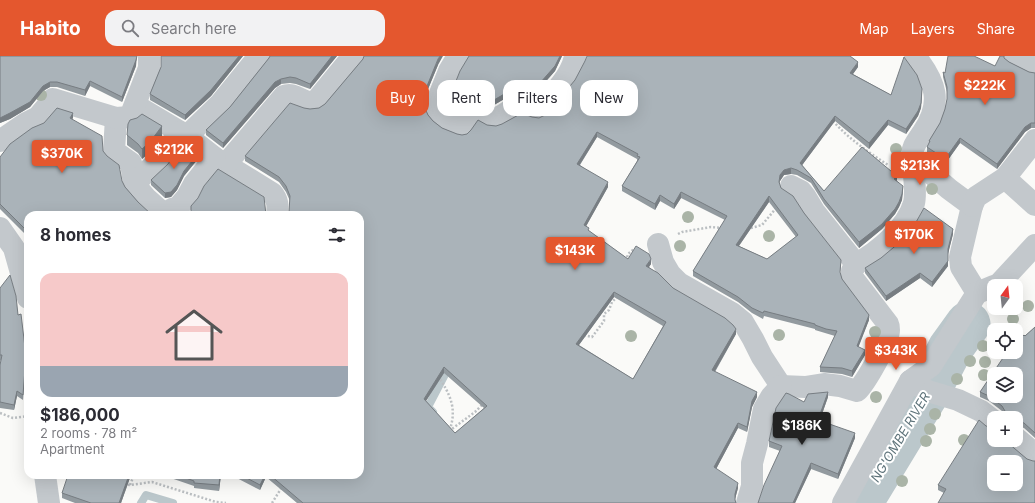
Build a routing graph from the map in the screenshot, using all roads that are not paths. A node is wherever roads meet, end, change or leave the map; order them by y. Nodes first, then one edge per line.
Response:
1 (149, 56) edge
2 (259, 56) edge
3 (353, 56) edge
4 (458, 56) edge
5 (575, 56) edge
6 (915, 56) edge
7 (1015, 56) edge
8 (1035, 66) edge
9 (123, 118) junction
10 (184, 134) junction
11 (1035, 140) edge
12 (0, 141) edge
13 (912, 157) junction
14 (221, 161) junction
15 (1006, 178) junction
16 (134, 184) junction
17 (791, 186) dead end
18 (1035, 205) edge
19 (972, 206) junction
20 (161, 211) edge
21 (178, 211) edge
22 (277, 211) edge
23 (0, 228) edge
24 (658, 244) dead end
25 (1035, 245) edge
26 (856, 264) junction
27 (1004, 279) edge
28 (24, 284) edge
29 (987, 287) edge
30 (987, 292) edge
31 (910, 381) junction
32 (780, 386) junction
33 (987, 416) edge
34 (1023, 444) edge
35 (1035, 454) edge
36 (46, 479) edge
37 (49, 503) edge
38 (747, 503) edge
39 (843, 503) edge

1 - 9 street
2 - 10 street
3 - 14 street
4 - 5 street
6 - 13 street
7 - 8 street
9 - 10 street
9 - 12 street
9 - 16 street
10 - 14 street
10 - 16 street
11 - 15 street
13 - 19 street
13 - 26 street
14 - 21 street
14 - 22 street
15 - 18 street
15 - 19 street
16 - 20 street
17 - 26 street
19 - 29 street
23 - 28 street
24 - 32 street
25 - 27 street
26 - 32 street
30 - 31 street
31 - 33 street
31 - 39 street
32 - 38 street
34 - 35 street
36 - 37 street

